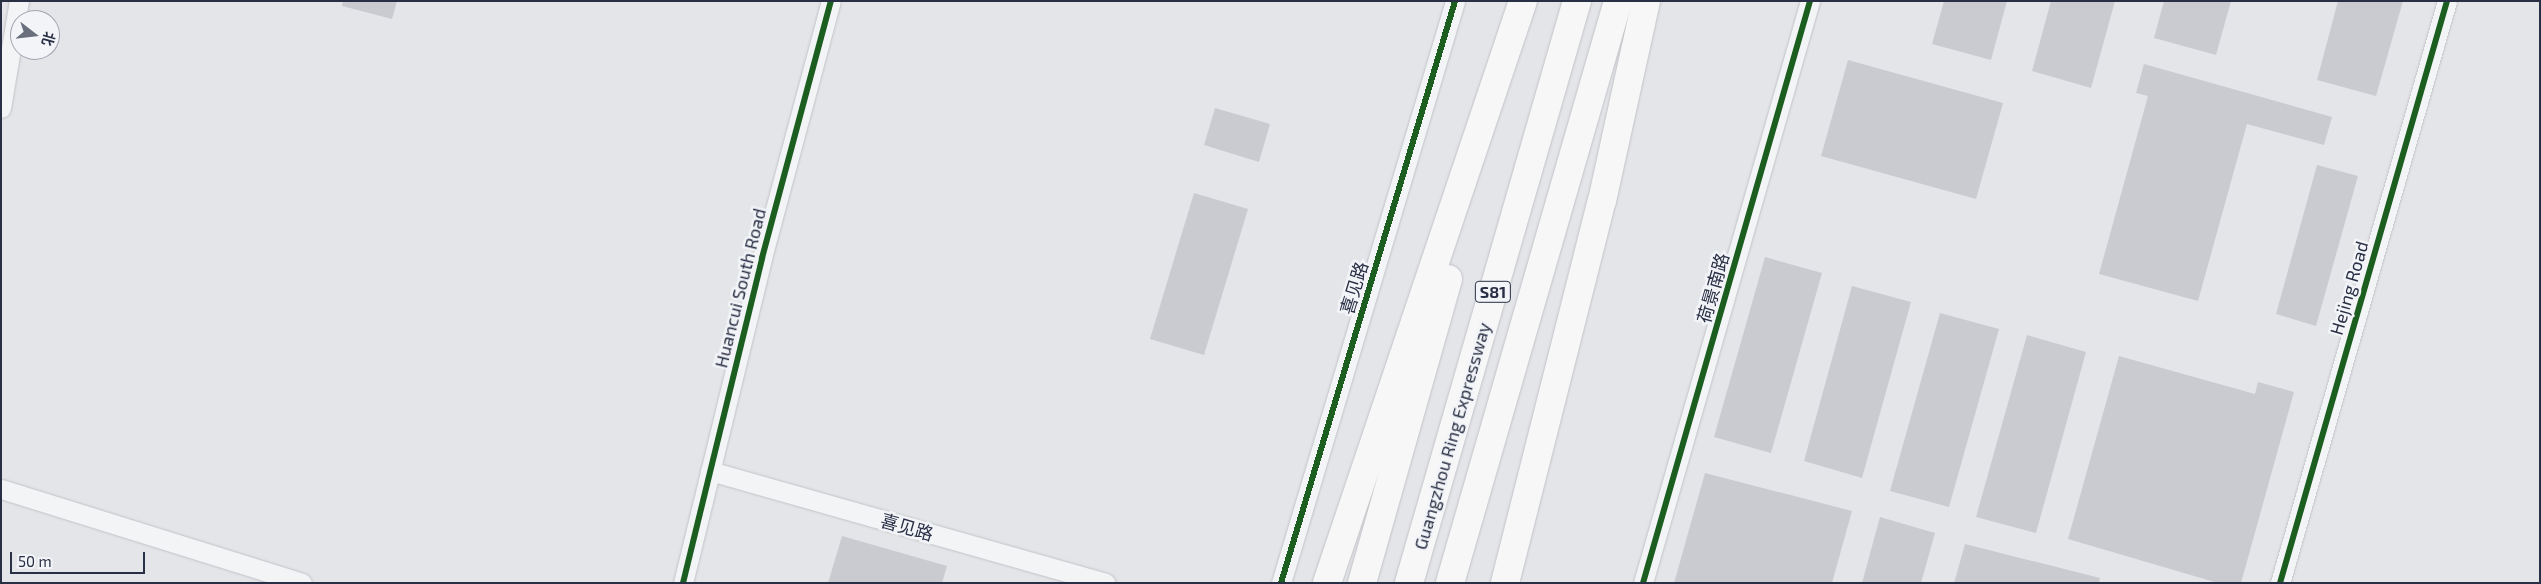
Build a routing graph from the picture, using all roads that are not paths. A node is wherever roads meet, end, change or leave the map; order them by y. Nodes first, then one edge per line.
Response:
1 (19, 1) edge
2 (831, 1) edge
3 (1455, 1) edge
4 (1523, 1) edge
5 (1528, 1) edge
6 (1577, 1) edge
7 (1618, 1) edge
8 (1646, 1) edge
9 (1810, 1) edge
10 (2447, 1) edge
11 (1, 108) edge
12 (710, 471) junction
13 (1, 489) edge
14 (302, 583) edge
15 (683, 583) edge
16 (1105, 583) edge
17 (1281, 583) edge
18 (1327, 583) edge
19 (1362, 583) edge
20 (1409, 583) edge
21 (1450, 583) edge
22 (1506, 583) edge
23 (1643, 583) edge
24 (2280, 583) edge

1 - 11 street
2 - 12 street, Huancui South Road
3 - 17 street, 喜见路
4 - 18 highway
5 - 19 highway
6 - 20 highway, Guangzhou Ring Expressway / S81
7 - 21 highway, S81
8 - 22 highway
9 - 23 street, 荷景南路
10 - 24 street, Hejing Road
12 - 15 street, Huancui South Road
12 - 16 street, 喜见路
13 - 14 street

